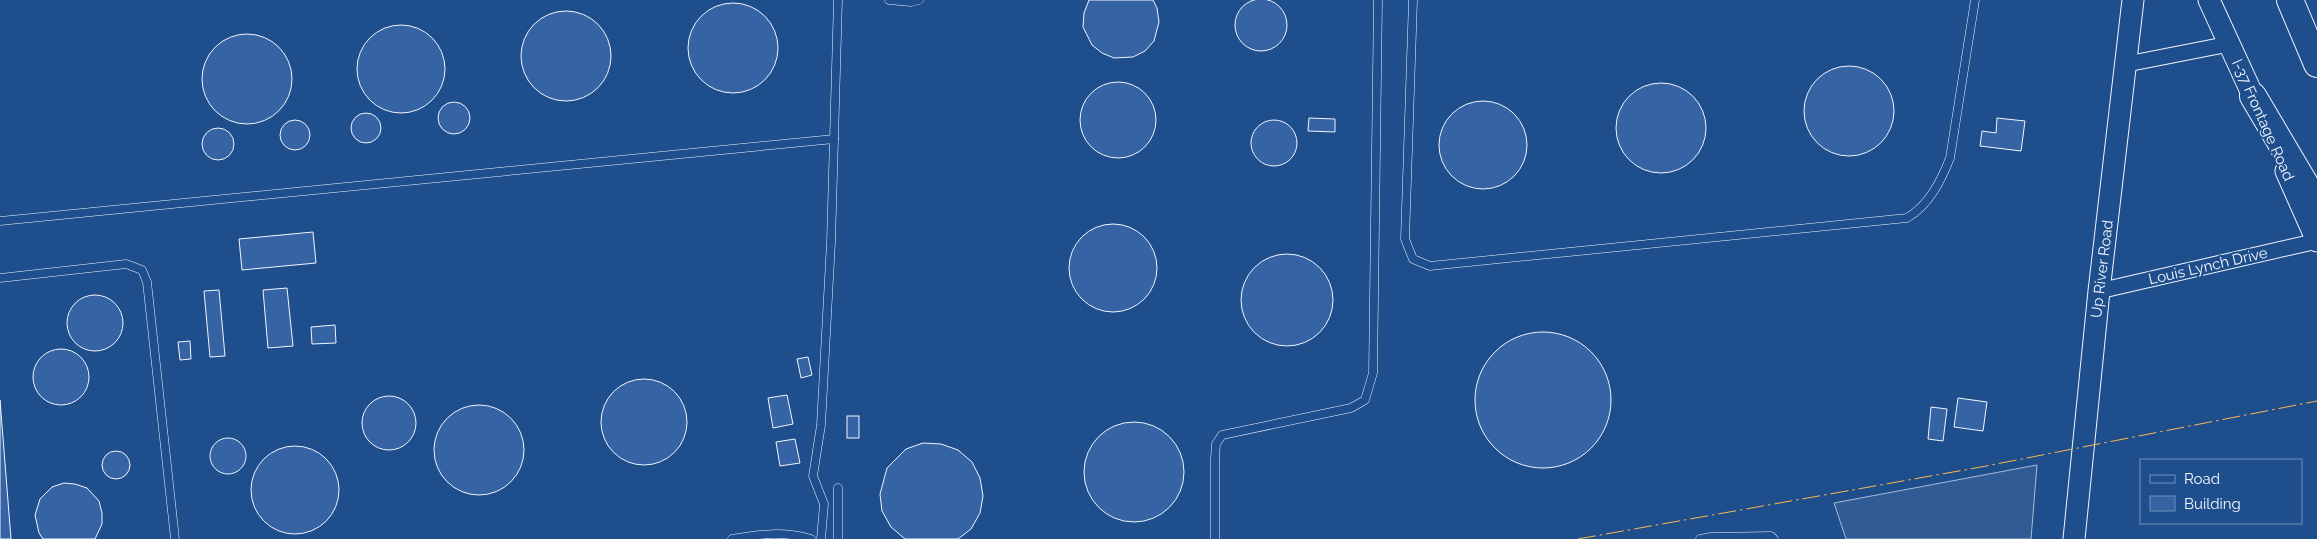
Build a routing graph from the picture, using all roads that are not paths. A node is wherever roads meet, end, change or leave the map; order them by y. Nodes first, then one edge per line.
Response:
1 (838, 0) edge
2 (889, 0) edge
3 (919, 0) edge
4 (1378, 0) edge
5 (1413, 0) edge
6 (1975, 0) edge
7 (2133, 0) edge
8 (2209, 0) edge
9 (2290, 0) edge
10 (2229, 44) junction
11 (2127, 64) junction
12 (2317, 64) edge
13 (2253, 96) junction
14 (834, 139) junction
15 (2317, 204) edge
16 (0, 222) edge
17 (2317, 241) edge
18 (0, 278) edge
19 (2098, 291) junction
20 (838, 488) dead end
21 (175, 539) edge
22 (732, 539) edge
23 (811, 539) edge
24 (821, 539) edge
25 (838, 539) edge
26 (1215, 539) edge
27 (1700, 539) edge
28 (1774, 539) edge
29 (2074, 539) edge

1 - 14 lane
2 - 3 lane
4 - 26 lane
5 - 6 lane
7 - 11 street, Up River Road
8 - 10 street, I-37 Frontage Road
9 - 12 highway
10 - 11 street
10 - 13 street, I-37 Frontage Road
11 - 19 street, Up River Road
13 - 15 highway
13 - 17 street, I-37 Frontage Road
14 - 16 lane
14 - 24 lane
17 - 19 street, Louis Lynch Drive
18 - 21 lane
19 - 29 street, Up River Road
20 - 25 lane
22 - 23 lane
27 - 28 lane

